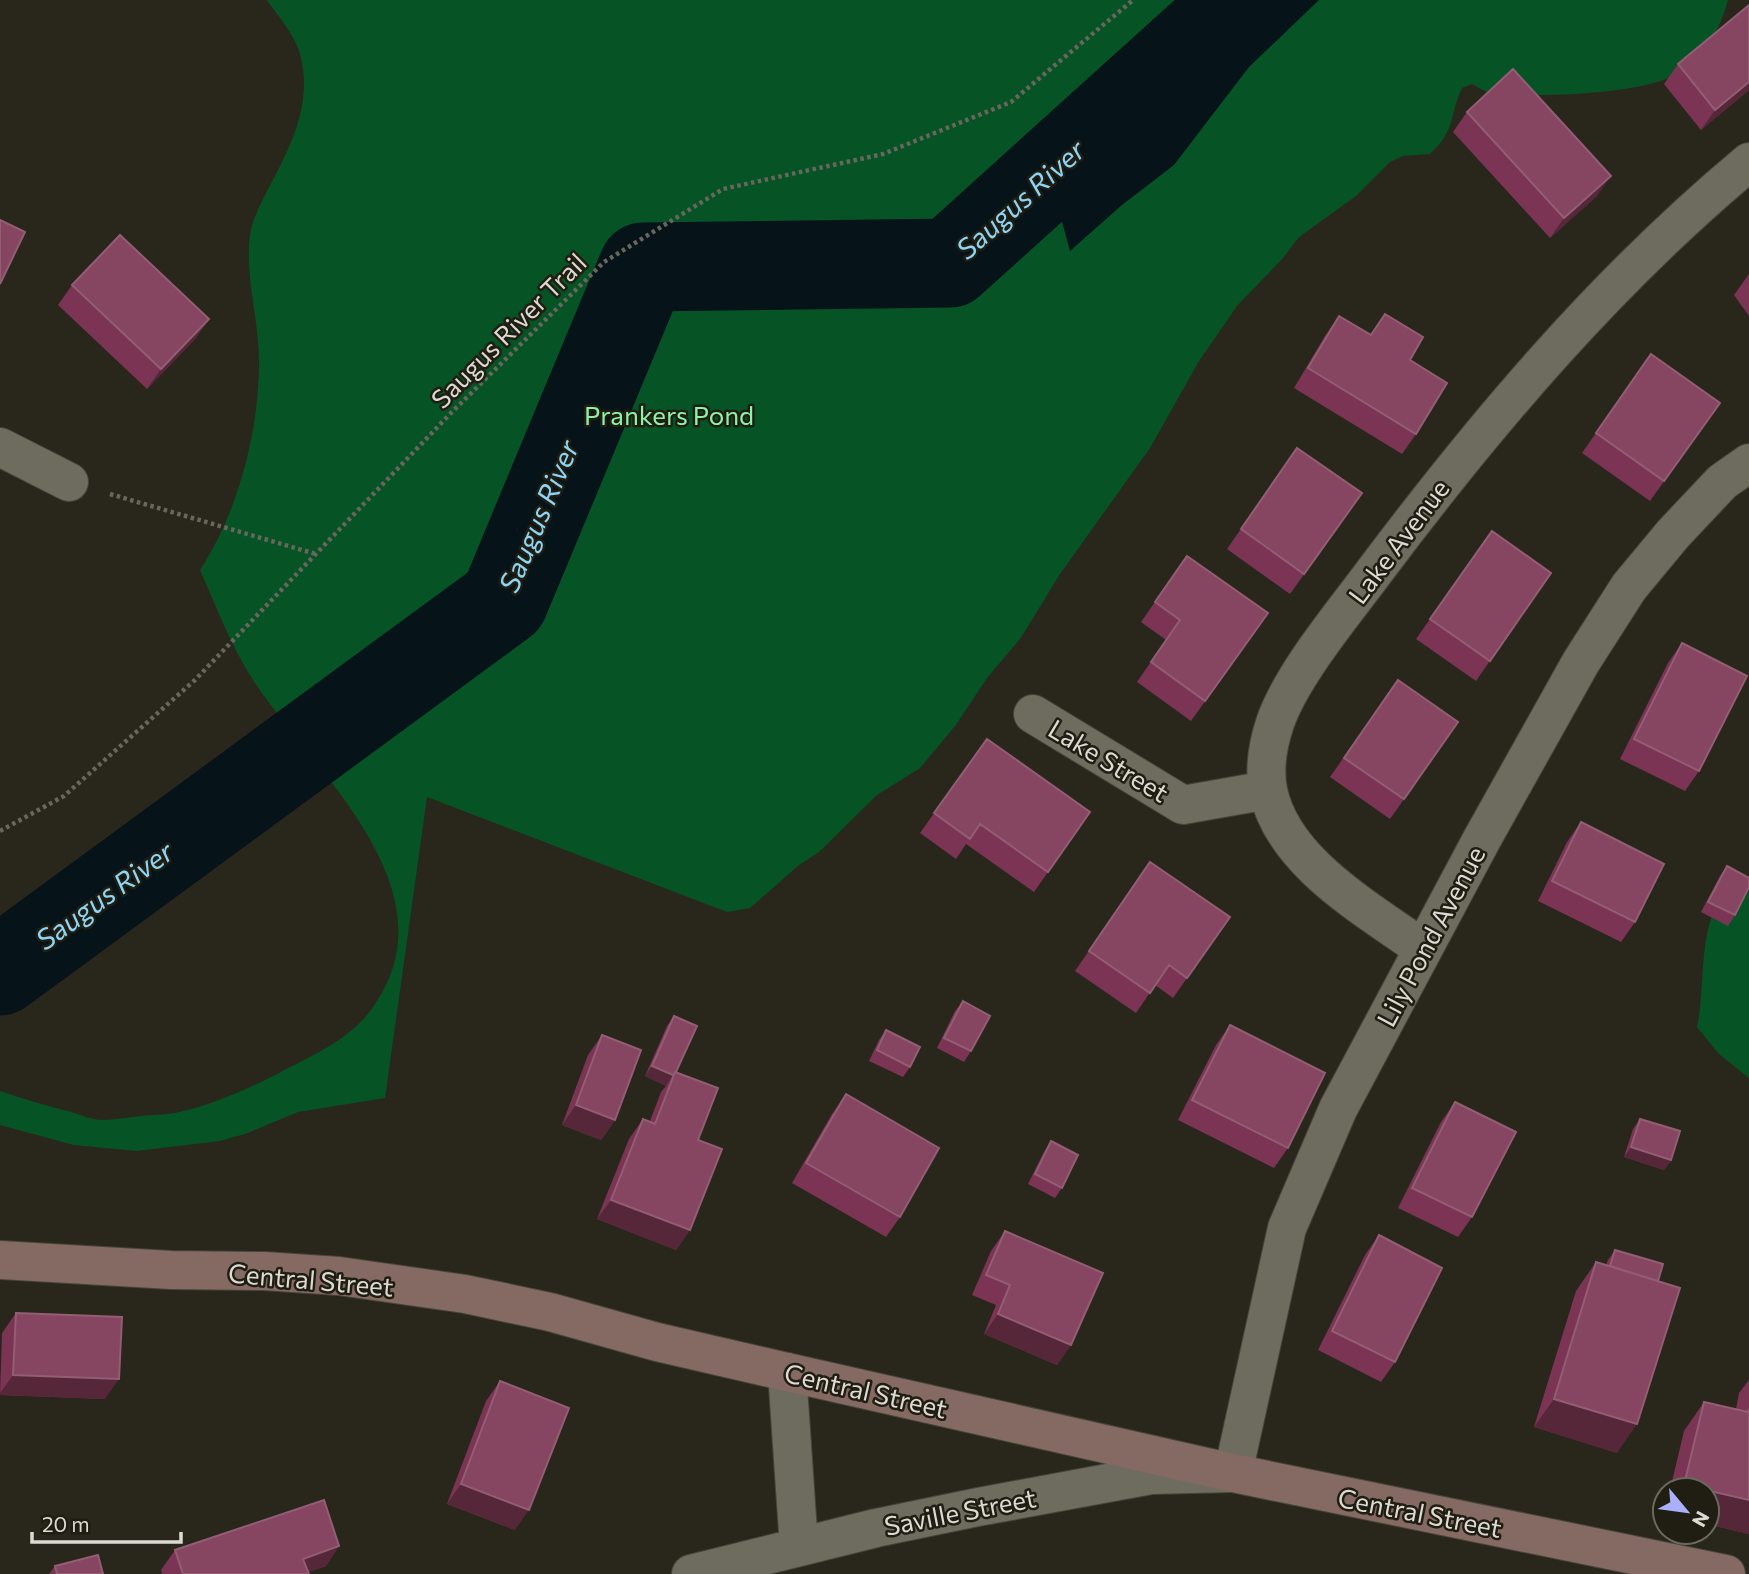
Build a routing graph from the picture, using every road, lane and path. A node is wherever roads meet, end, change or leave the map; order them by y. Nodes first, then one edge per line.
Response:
1 (1133, 0) edge
2 (1749, 162) edge
3 (0, 447) edge
4 (1749, 463) edge
5 (69, 482) joint
6 (316, 554) junction
7 (1033, 714) dead end
8 (1268, 790) junction
9 (0, 831) edge
10 (1423, 949) junction
11 (0, 1260) edge
12 (787, 1372) junction
13 (1233, 1473) junction
14 (799, 1547) junction
15 (1646, 1566) edge
16 (691, 1574) edge
17 (1726, 1574) edge

1 - 6 path, Saugus River Trail
2 - 8 street, Lake Avenue
3 - 5 street
4 - 10 street, Lily Pond Avenue
5 - 6 path
6 - 9 path, Saugus River Trail
7 - 8 street, Lake Street
8 - 10 street, Lake Avenue
10 - 13 street, Lily Pond Avenue
11 - 12 street, Central Street
12 - 13 street, Central Street
12 - 14 street
13 - 14 street, Saville Street
13 - 15 street, Central Street
14 - 16 street, Saville Street
15 - 17 street, Central Street

